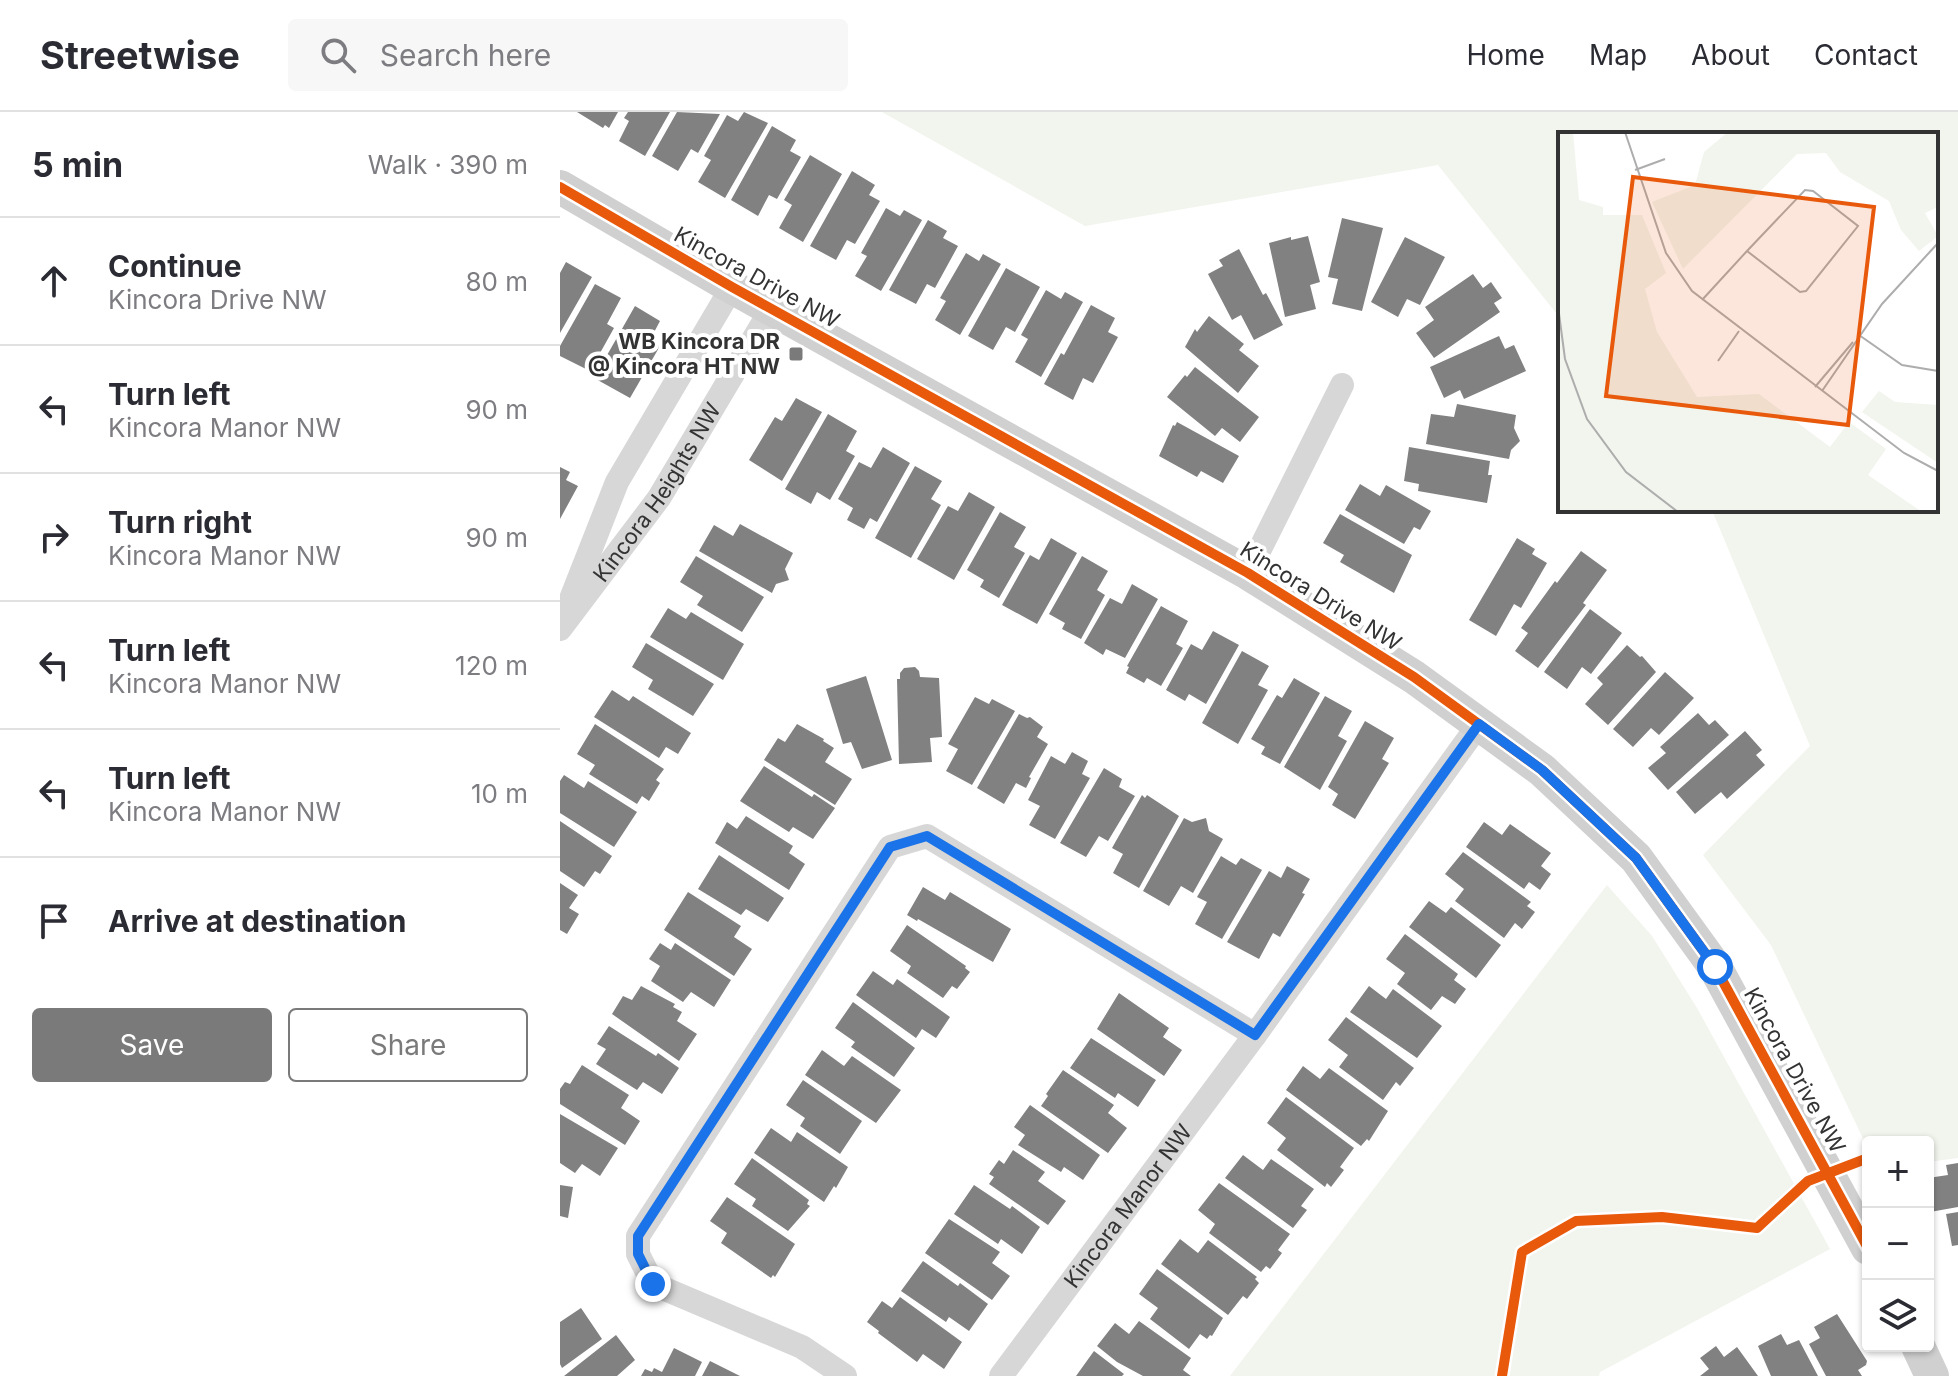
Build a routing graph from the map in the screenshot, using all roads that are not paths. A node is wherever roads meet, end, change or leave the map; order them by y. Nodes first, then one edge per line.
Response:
1 (560, 187) edge
2 (732, 287) junction
3 (772, 308) junction
4 (1342, 385) dead end
5 (1248, 573) junction
6 (560, 628) edge
7 (1479, 724) junction
8 (1255, 1035) junction
9 (1862, 1237) edge
10 (1921, 1352) edge
11 (845, 1376) edge
12 (1001, 1376) edge
13 (1932, 1376) edge

1 - 2 street, Kincora Drive NW
2 - 3 street, Kincora Drive NW
2 - 6 street, Kincora Heights NW
3 - 5 street, Kincora Drive NW
3 - 6 street, Kincora Heights NW
4 - 5 street
5 - 7 street, Kincora Drive NW
7 - 8 street, Kincora Manor NW
7 - 9 street, Kincora Drive NW
8 - 11 street
8 - 12 street, Kincora Manor NW
10 - 13 street

